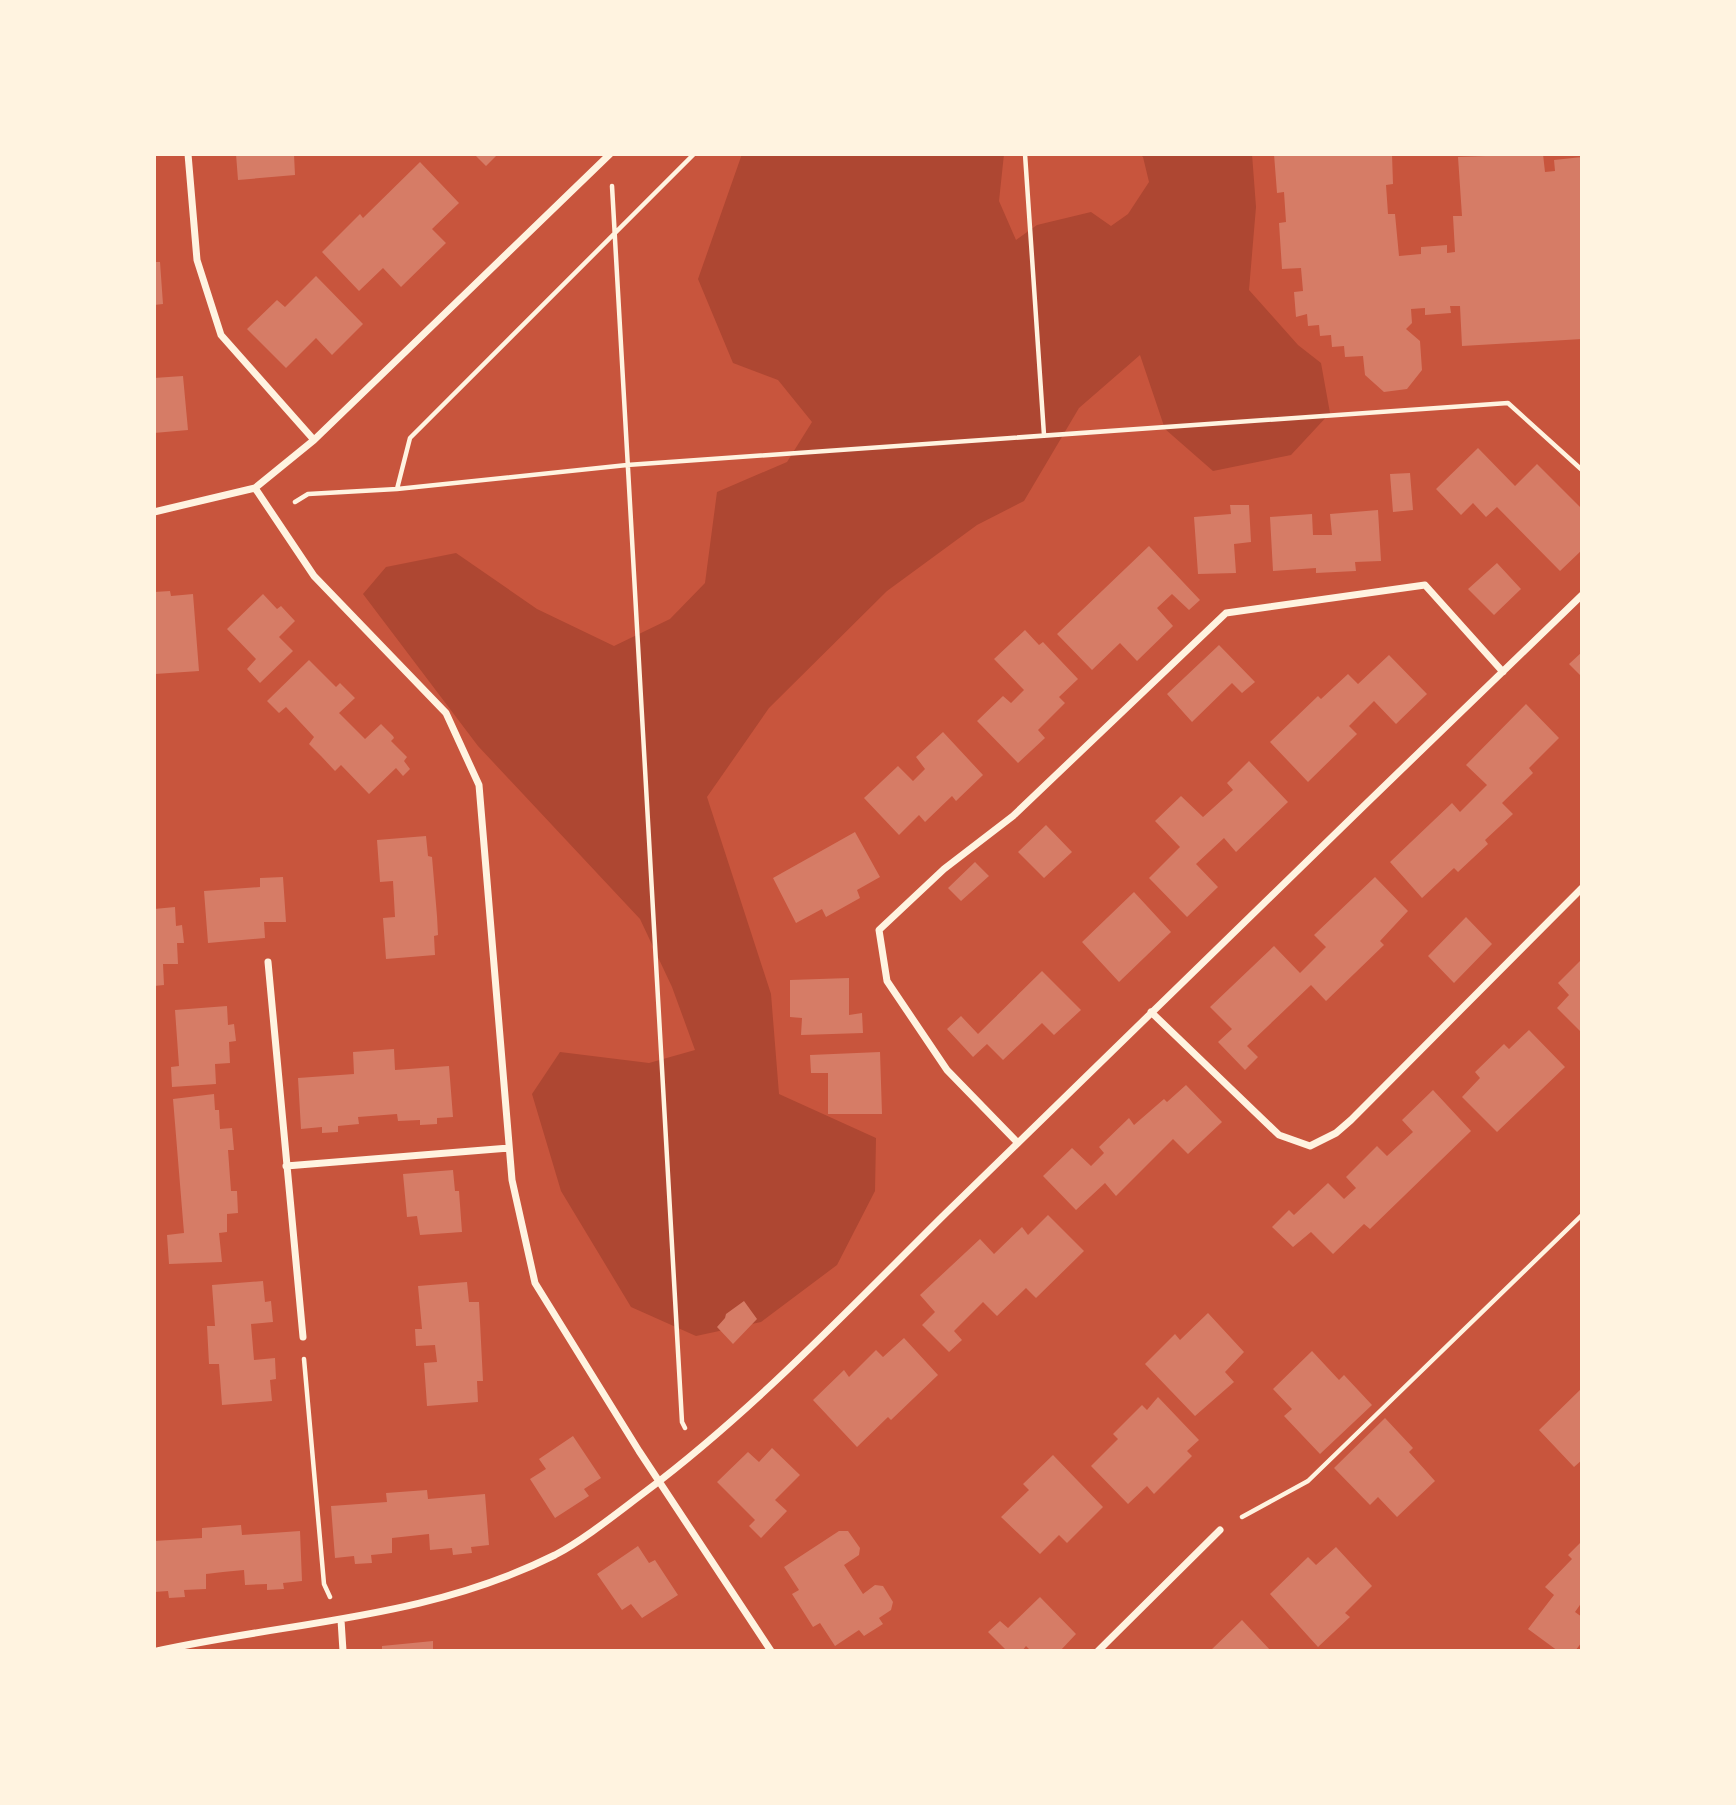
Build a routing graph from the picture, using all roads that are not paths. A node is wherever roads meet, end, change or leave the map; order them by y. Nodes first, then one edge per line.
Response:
1 (188, 154) edge
2 (610, 154) edge
3 (313, 440) junction
4 (255, 488) junction
5 (154, 512) edge
6 (1582, 595) edge
7 (1503, 671) junction
8 (1582, 888) edge
9 (268, 962) dead end
10 (1151, 1012) junction
11 (1018, 1143) junction
12 (509, 1148) junction
13 (286, 1166) junction
14 (303, 1337) road end
15 (659, 1481) junction
16 (1220, 1530) road end
17 (341, 1620) junction
18 (157, 1651) edge
19 (343, 1651) edge
20 (771, 1651) edge
21 (1098, 1651) edge

1 - 3 street
2 - 3 street
3 - 4 street
4 - 5 street
4 - 12 street
6 - 7 street
7 - 10 street
7 - 11 street
8 - 10 street
9 - 13 street
10 - 11 street
11 - 15 street
12 - 13 street
12 - 15 street
13 - 14 street
15 - 17 street
15 - 20 street
16 - 21 street
17 - 18 street
17 - 19 street

